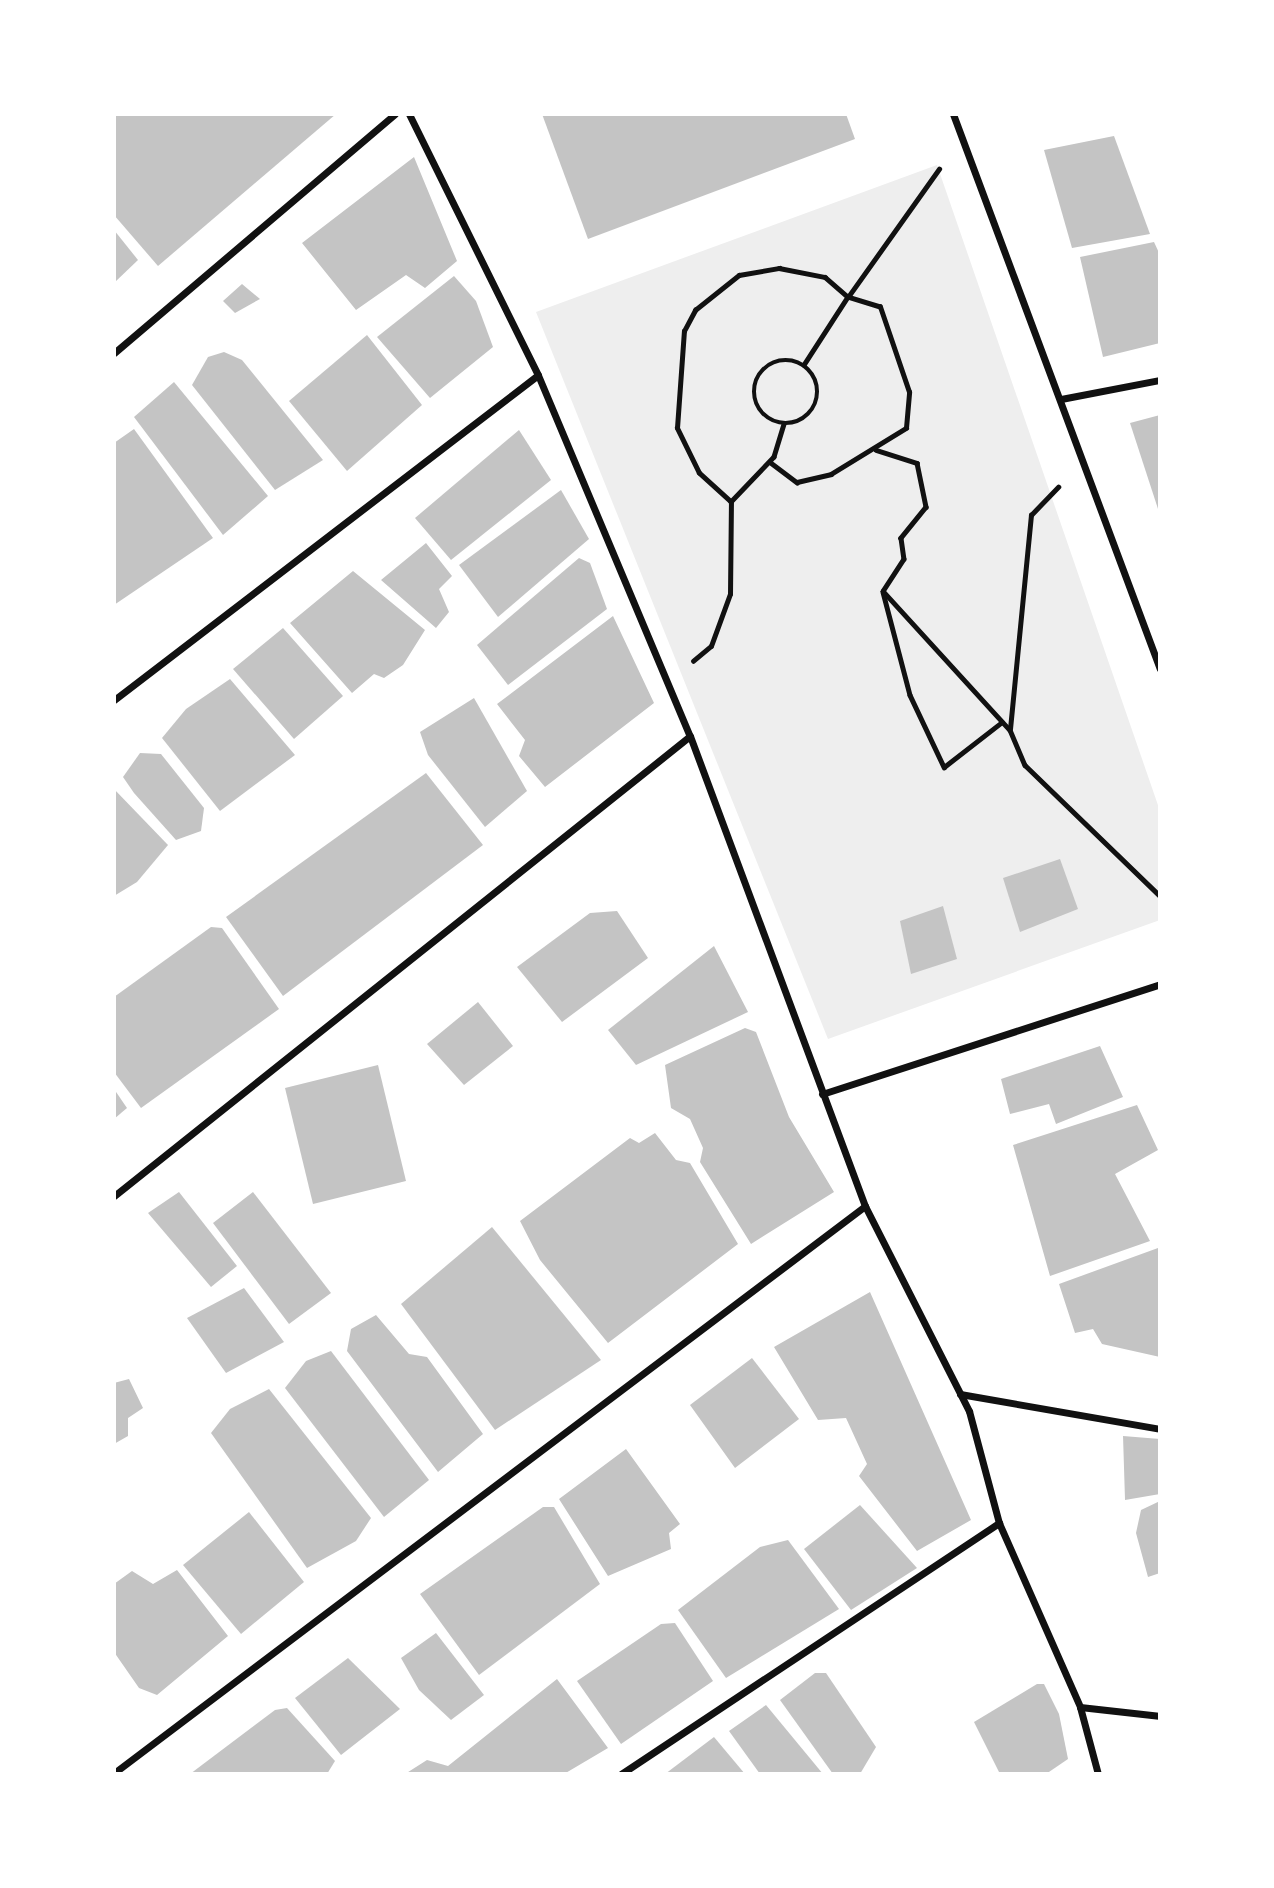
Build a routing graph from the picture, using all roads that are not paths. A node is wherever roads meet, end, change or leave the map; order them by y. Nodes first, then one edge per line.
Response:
1 (395, 114) edge
2 (409, 114) edge
3 (953, 114) edge
4 (114, 353) edge
5 (538, 375) junction
6 (1160, 380) edge
7 (1061, 399) junction
8 (1160, 668) edge
9 (114, 700) edge
10 (690, 736) junction
11 (1160, 984) edge
12 (822, 1094) junction
13 (114, 1196) edge
14 (865, 1206) junction
15 (960, 1394) junction
16 (1160, 1429) edge
17 (999, 1523) junction
18 (1080, 1707) junction
19 (1160, 1716) edge
20 (114, 1773) edge
21 (621, 1774) edge
22 (1098, 1774) edge

1 - 4 street
2 - 5 street
3 - 7 street
5 - 9 street
5 - 10 street
6 - 7 street
7 - 8 street
10 - 12 street
10 - 13 street
11 - 12 street
12 - 14 street
14 - 15 street
14 - 20 street
15 - 16 street
15 - 17 street
17 - 18 street
17 - 21 street
18 - 19 street
18 - 22 street

